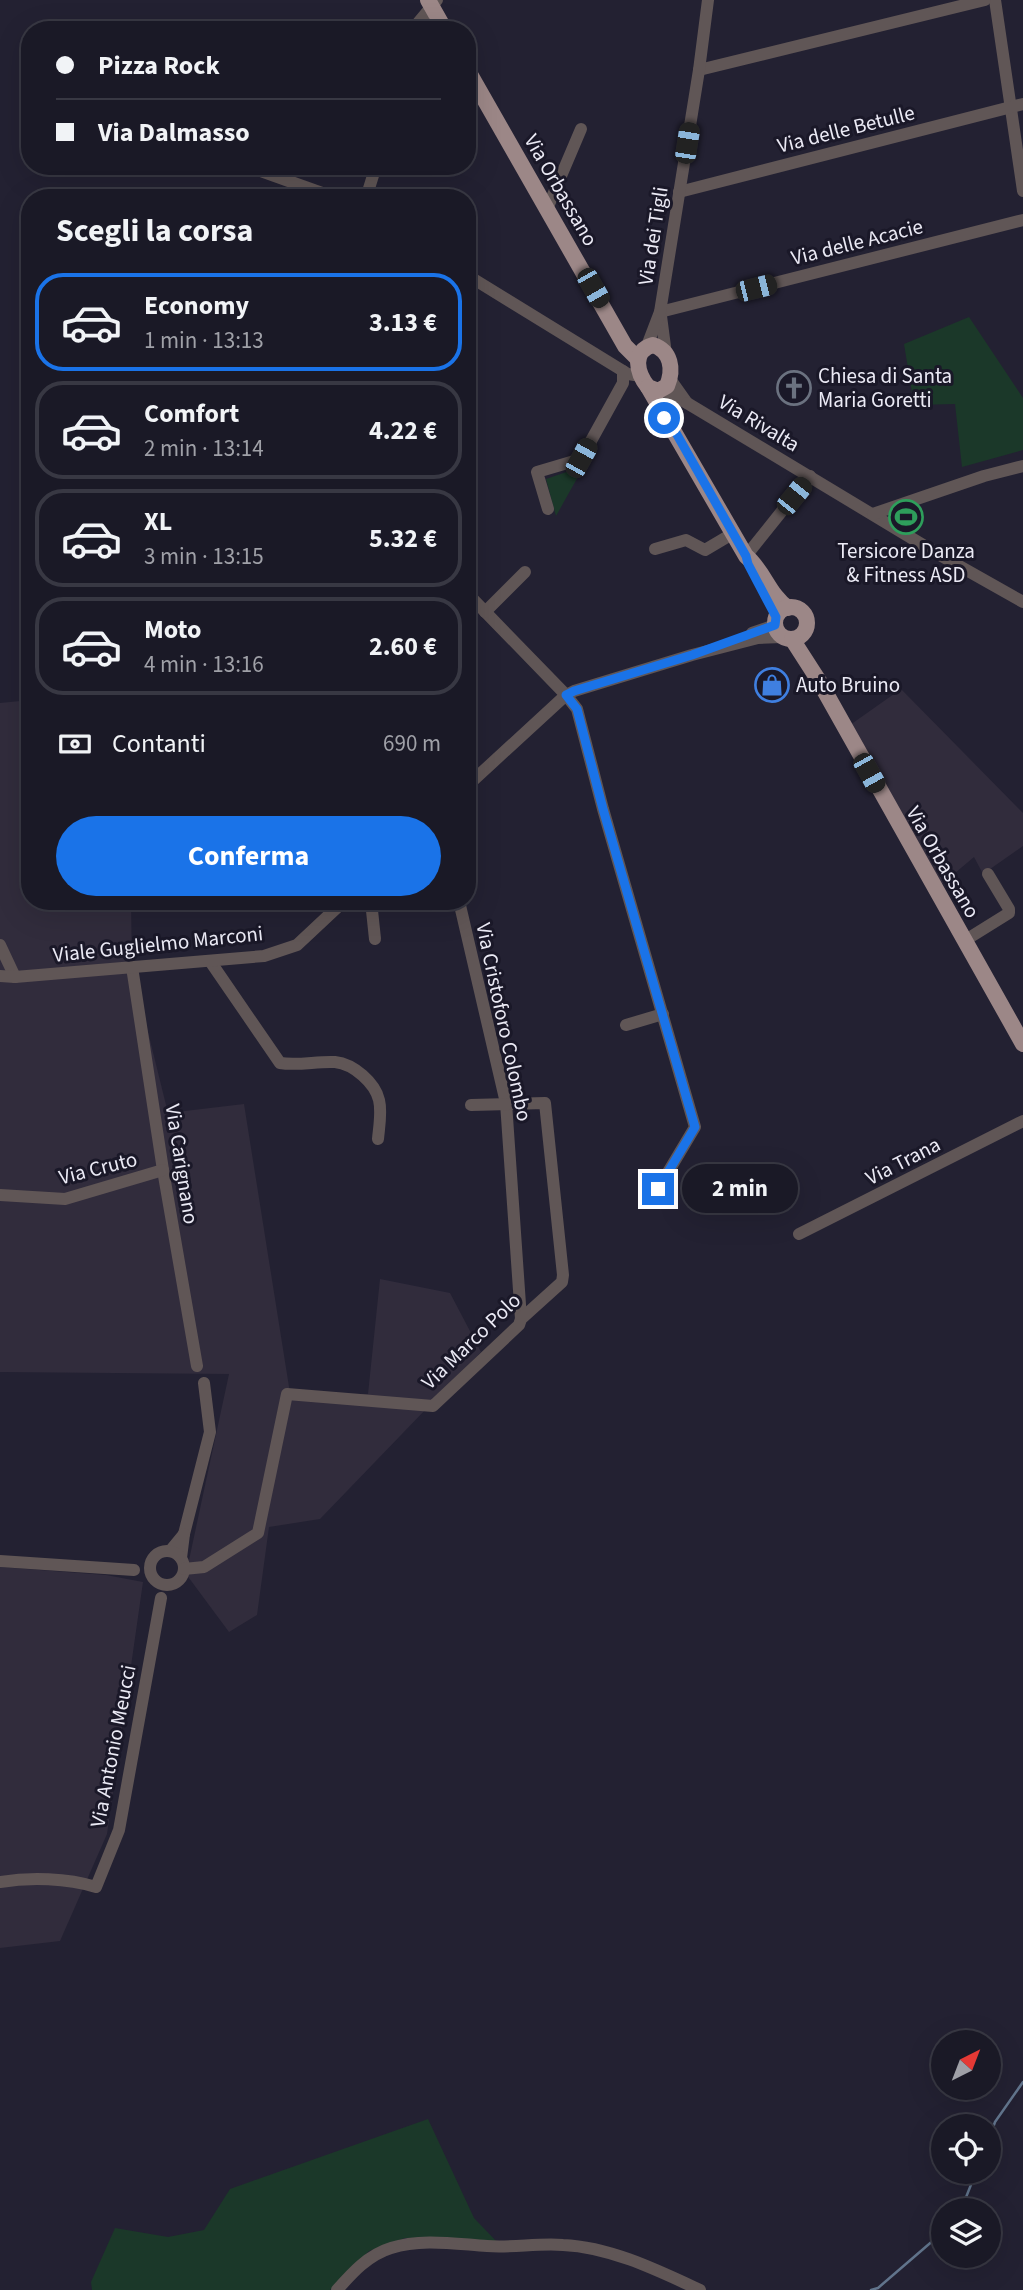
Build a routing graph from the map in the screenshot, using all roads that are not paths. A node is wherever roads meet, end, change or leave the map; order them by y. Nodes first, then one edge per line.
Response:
1 (708, 0) edge
2 (985, 0) edge
3 (995, 0) edge
4 (432, 2) edge
5 (418, 21) edge
6 (441, 21) edge
7 (699, 70) junction
8 (476, 85) edge
9 (1023, 104) edge
10 (1010, 107) junction
11 (580, 129) dead end
12 (272, 175) edge
13 (311, 189) edge
14 (1023, 191) edge
15 (679, 192) junction
16 (547, 209) junction
17 (1023, 220) edge
18 (476, 281) edge
19 (660, 312) junction
20 (643, 351) junction
21 (666, 354) junction
22 (623, 371) junction
23 (655, 383) junction
24 (1023, 466) edge
25 (810, 476) junction
26 (548, 509) dead end
27 (873, 514) junction
28 (732, 534) junction
29 (655, 549) dead end
30 (746, 556) junction
31 (525, 572) dead end
32 (476, 602) edge
33 (1023, 602) edge
34 (485, 612) junction
35 (786, 627) junction
36 (566, 695) junction
37 (476, 778) edge
38 (988, 874) dead end
39 (335, 910) edge
40 (372, 910) edge
41 (461, 910) edge
42 (375, 939) dead end
43 (964, 941) junction
44 (0, 945) edge
45 (210, 961) junction
46 (132, 967) junction
47 (0, 976) edge
48 (15, 977) junction
49 (663, 1014) junction
50 (626, 1025) dead end
51 (1023, 1044) edge
52 (506, 1103) junction
53 (471, 1105) dead end
54 (1023, 1121) edge
55 (378, 1139) dead end
56 (163, 1170) junction
57 (658, 1189) dead end
58 (0, 1195) edge
59 (799, 1234) dead end
60 (521, 1319) junction
61 (197, 1366) dead end
62 (204, 1382) dead end
63 (178, 1559) junction
64 (151, 1560) junction
65 (0, 1561) edge
66 (134, 1570) junction
67 (159, 1581) junction
68 (0, 1882) edge
69 (337, 2290) edge
70 (700, 2290) edge

1 - 7 street, Via dei Tigli
2 - 7 street
3 - 10 street
4 - 5 street
4 - 6 main road
7 - 15 street, Via dei Tigli
8 - 16 main road, Via Orbassano
9 - 10 street, Via delle Betulle
10 - 14 street
10 - 15 street, Via delle Betulle
11 - 16 street
12 - 13 street
15 - 19 street, Via dei Tigli
16 - 20 main road, Via Orbassano
17 - 19 street, Via delle Acacie
18 - 22 street, Via Rivalta
19 - 20 street, Via dei Tigli
19 - 21 street, Via dei Tigli
20 - 21 main road, Via Orbassano
20 - 22 street
20 - 23 main road, Via Orbassano
21 - 23 main road, Via Orbassano
22 - 23 street, Via Rivalta
22 - 26 street
23 - 25 street, Via Rivalta
23 - 28 main road, Via Orbassano
24 - 27 street
25 - 27 street, Via Rivalta
25 - 30 street, Via Rivalta
27 - 33 street, Via Rivalta
28 - 29 street
28 - 30 main road, Via Orbassano
30 - 35 main road, Via Orbassano
31 - 34 street
32 - 34 street
34 - 36 street
35 - 36 street
35 - 43 main road, Via Orbassano
36 - 37 street
36 - 49 street
38 - 43 street, Via Orbassano
39 - 45 street, Viale Guglielmo Marconi
40 - 42 street
41 - 52 street, Via Cristoforo Colombo
43 - 51 main road
44 - 48 street
45 - 46 street, Viale Guglielmo Marconi
45 - 55 street
46 - 48 street, Viale Guglielmo Marconi
46 - 56 street, Via Carignano
47 - 48 street, Viale Guglielmo Marconi
49 - 50 street
49 - 57 street
52 - 53 street, Via Marco Polo
52 - 60 street, Via Cristoforo Colombo
52 - 60 street, Via Marco Polo
54 - 59 street, Via Trana
56 - 58 street, Via Cruto
56 - 61 street, Via Carignano
60 - 63 street, Via Marco Polo
62 - 63 street
63 - 64 street
63 - 67 street
64 - 66 street
64 - 67 street
65 - 66 street
66 - 67 street
67 - 68 street, Via Antonio Meucci
69 - 70 street

